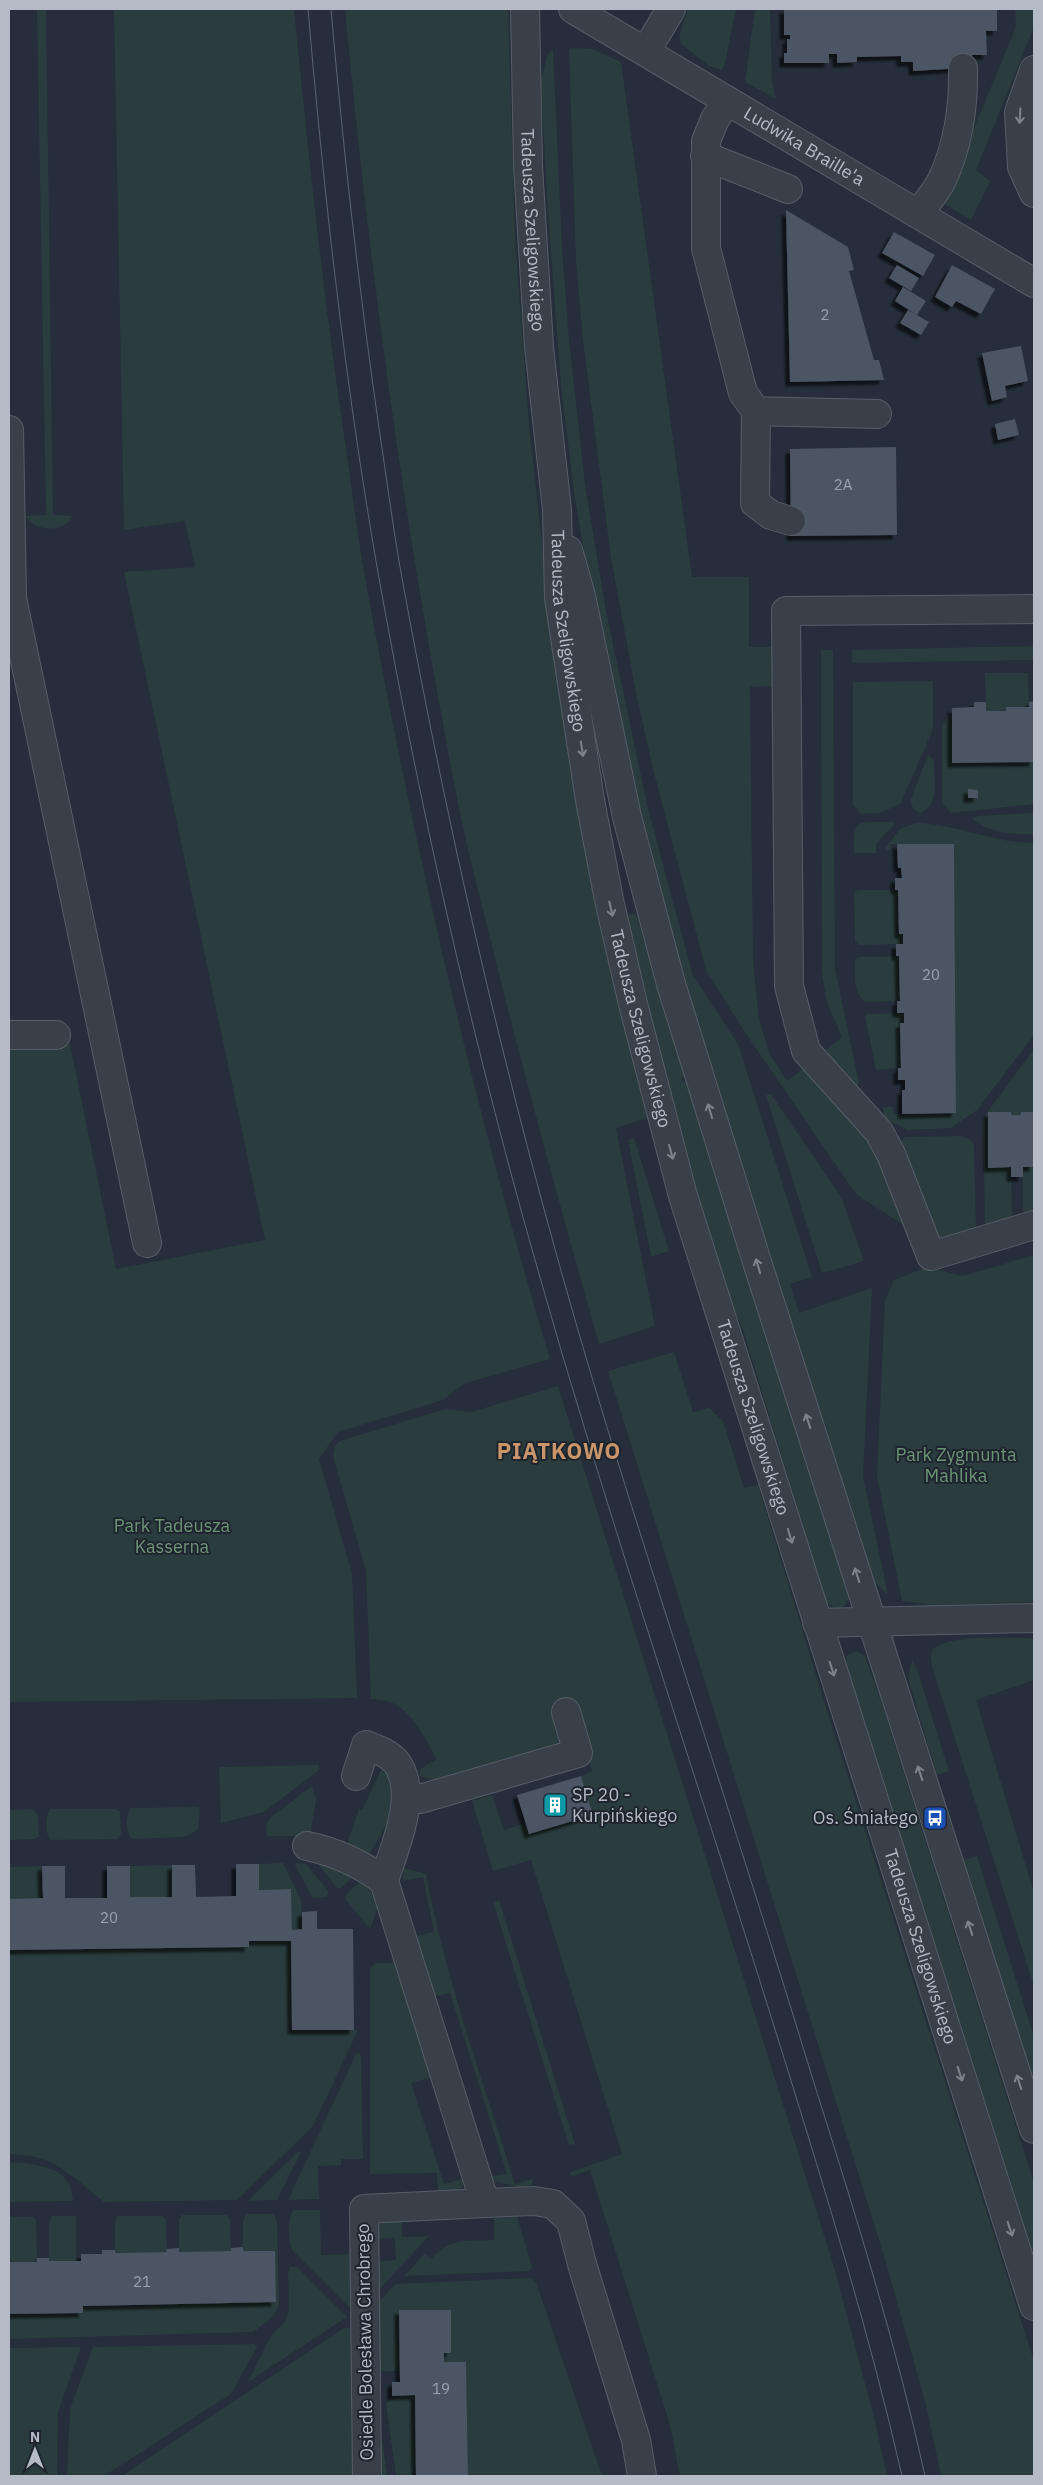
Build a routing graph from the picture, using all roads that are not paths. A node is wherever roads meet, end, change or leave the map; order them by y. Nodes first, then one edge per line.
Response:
1 (524, 9) edge
2 (573, 9) edge
3 (671, 9) edge
4 (646, 51) junction
5 (963, 68) dead end
6 (1034, 70) edge
7 (728, 101) junction
8 (705, 156) junction
9 (788, 189) dead end
10 (1034, 193) edge
11 (918, 214) junction
12 (1034, 283) edge
13 (756, 411) junction
14 (878, 414) dead end
15 (9, 430) edge
16 (557, 510) junction
17 (791, 521) dead end
18 (1034, 609) edge
19 (9, 1035) edge
20 (56, 1035) dead end
21 (1034, 1225) edge
22 (147, 1243) dead end
23 (1033, 1618) edge
24 (872, 1622) junction
25 (817, 1623) junction
26 (566, 1712) dead end
27 (356, 1776) dead end
28 (406, 1795) junction
29 (307, 1846) dead end
30 (384, 1881) junction
31 (1034, 2129) edge
32 (485, 2203) junction
33 (1034, 2306) edge
34 (367, 2476) edge
35 (642, 2476) edge

1 - 16 street, Tadeusza Szeligowskiego
2 - 4 street, Ludwika Braille'a
3 - 4 street
4 - 7 street, Ludwika Braille'a
5 - 11 street
6 -> 10 street
7 - 8 street
7 - 11 street, Ludwika Braille'a
8 - 9 street
8 - 13 street
11 - 12 street, Ludwika Braille'a
13 - 14 street
13 - 17 street
15 - 22 street
24 -> 16 street, Tadeusza Szeligowskiego
16 -> 25 street, Tadeusza Szeligowskiego
18 - 21 street
19 - 20 street
23 - 24 street
24 - 25 street
31 -> 24 street, Tadeusza Szeligowskiego
25 -> 33 street, Tadeusza Szeligowskiego
26 - 28 street
27 - 28 street
28 - 30 street
29 - 30 street
30 - 32 street
32 - 34 street, Osiedle Bolesława Chrobrego
32 - 35 street, Osiedle Bolesława Chrobrego

